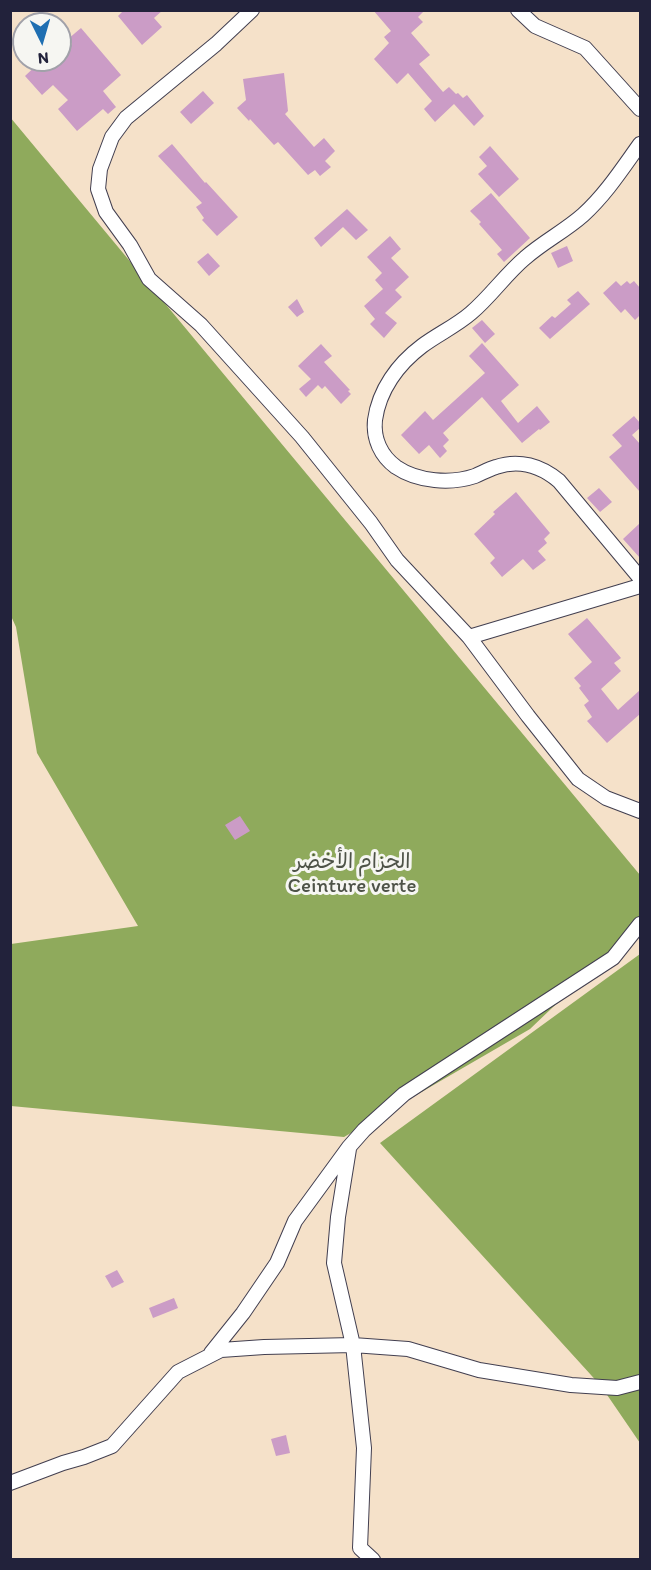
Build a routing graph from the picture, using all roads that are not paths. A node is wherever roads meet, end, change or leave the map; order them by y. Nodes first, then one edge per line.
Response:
1 (252, 10) edge
2 (518, 10) edge
3 (640, 109) edge
4 (640, 144) edge
5 (640, 578) edge
6 (640, 586) edge
7 (469, 637) junction
8 (640, 811) edge
9 (640, 924) edge
10 (350, 1147) junction
11 (353, 1344) junction
12 (207, 1358) junction
13 (640, 1382) edge
14 (10, 1483) edge
15 (359, 1554) edge
16 (373, 1560) edge

1 - 7 street
2 - 3 street
4 - 5 street
6 - 7 street
7 - 8 street
9 - 10 street
10 - 11 street
10 - 12 street
11 - 12 street
11 - 13 street
11 - 15 street
12 - 14 street
15 - 16 street

